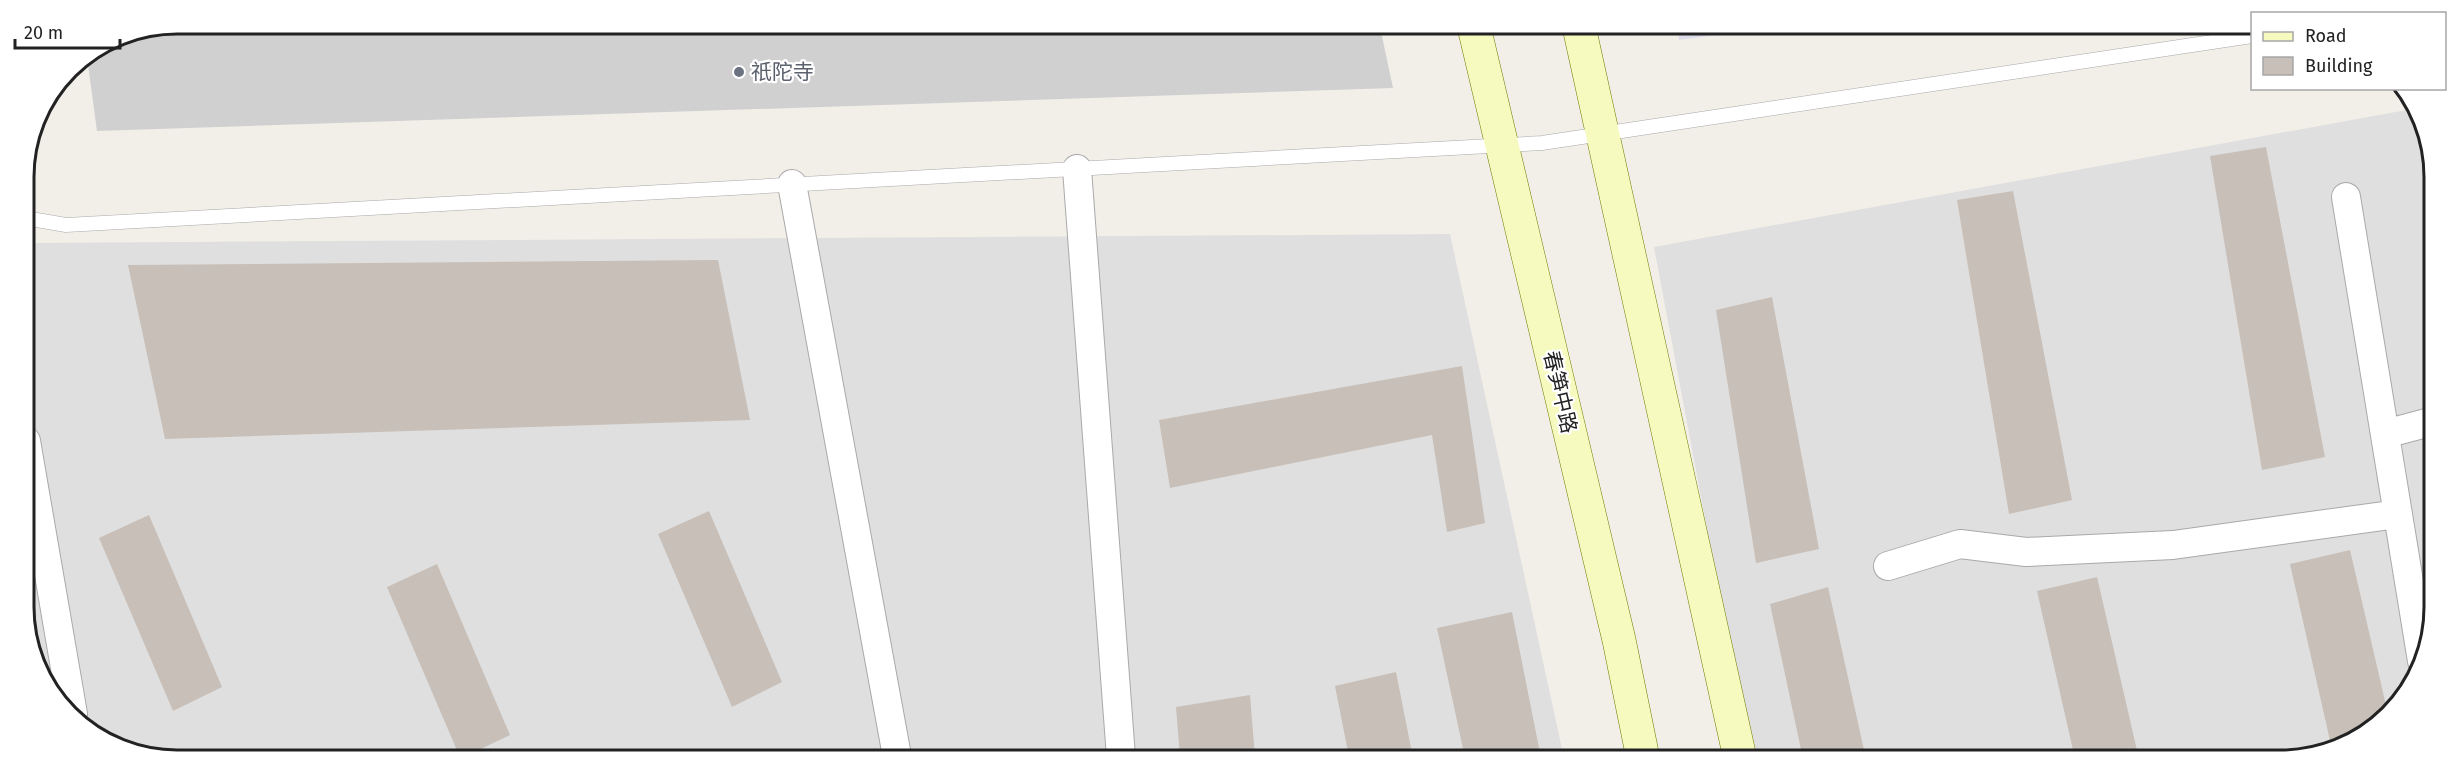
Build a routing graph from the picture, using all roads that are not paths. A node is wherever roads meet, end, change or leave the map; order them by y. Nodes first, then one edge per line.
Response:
1 (1476, 34) edge
2 (1581, 34) edge
3 (2251, 36) edge
4 (1603, 133) junction
5 (1501, 146) junction
6 (1077, 169) junction
7 (792, 184) junction
8 (2346, 197) dead end
9 (35, 220) edge
10 (2424, 424) edge
11 (2385, 434) junction
12 (34, 489) edge
13 (2398, 514) junction
14 (1888, 566) dead end
15 (2419, 643) edge
16 (71, 702) edge
17 (1641, 749) edge
18 (1738, 749) edge
19 (896, 750) edge
20 (1120, 750) edge

1 - 5 main road, 春笋中路
2 - 4 main road
3 - 4 lane
4 - 5 lane
4 - 18 main road
5 - 6 lane
5 - 17 main road, 春笋中路
6 - 7 lane
6 - 20 street
7 - 9 lane
7 - 19 street
8 - 11 street
10 - 11 street
11 - 13 street
12 - 16 street
13 - 14 street
13 - 15 street

